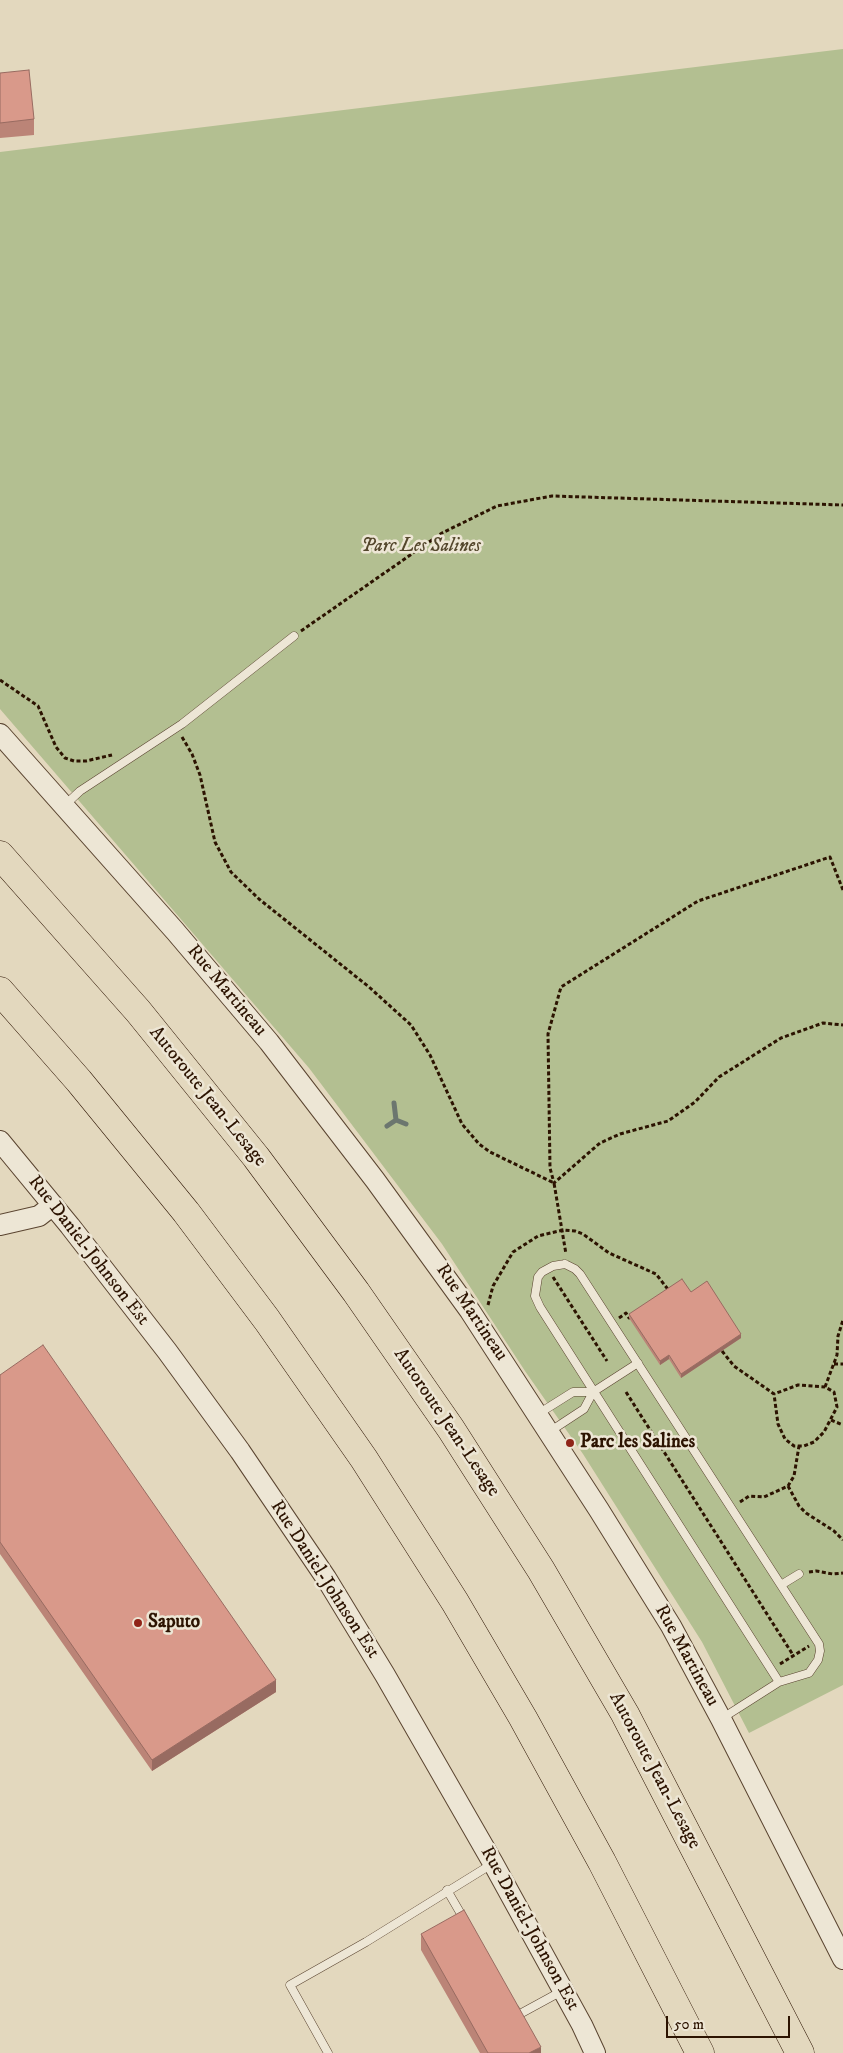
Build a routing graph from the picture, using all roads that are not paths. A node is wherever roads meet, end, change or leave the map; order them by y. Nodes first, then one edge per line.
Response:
1 (294, 636) road end
2 (0, 734) edge
3 (64, 806) junction
4 (0, 855) edge
5 (0, 991) edge
6 (0, 1141) edge
7 (53, 1205) junction
8 (0, 1224) edge
9 (638, 1363) junction
10 (593, 1392) junction
11 (538, 1414) junction
12 (549, 1432) junction
13 (799, 1574) road end
14 (781, 1585) junction
15 (779, 1682) junction
16 (721, 1719) junction
17 (493, 1863) junction
18 (448, 1890) junction
19 (471, 1932) edge
20 (843, 1959) edge
21 (563, 1990) junction
22 (509, 1998) edge
23 (328, 2053) edge
24 (595, 2053) edge
25 (700, 2053) edge
26 (800, 2053) edge

1 - 3 lane
2 - 3 street, Rue Martineau
3 - 11 street, Rue Martineau
4 - 26 highway, Autoroute Jean-Lesage
5 - 25 highway
6 - 7 street, Rue Daniel-Johnson Est
7 - 8 street
7 - 17 street, Rue Daniel-Johnson Est
9 - 10 lane
9 - 10 lane
9 - 14 lane
10 - 11 lane
10 - 12 lane
10 - 15 lane
11 - 12 street, Rue Martineau
12 - 16 street, Rue Martineau
13 - 14 lane
14 - 15 lane
15 - 16 lane
16 - 20 street, Rue Martineau
17 - 18 lane
17 - 21 street, Rue Daniel-Johnson Est
18 - 19 lane
18 - 23 lane
21 - 22 lane
21 - 24 street, Rue Daniel-Johnson Est

